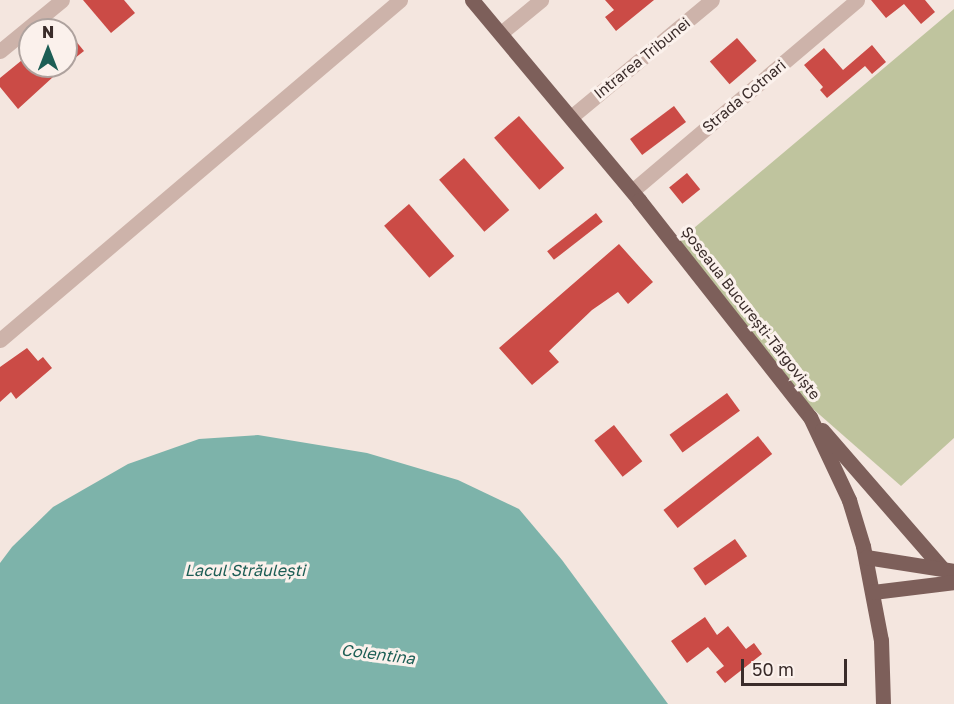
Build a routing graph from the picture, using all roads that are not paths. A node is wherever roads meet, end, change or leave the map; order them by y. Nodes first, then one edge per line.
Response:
1 (62, 0) edge
2 (400, 0) edge
3 (472, 0) edge
4 (541, 0) edge
5 (712, 0) edge
6 (849, 2) edge
7 (501, 33) junction
8 (0, 51) edge
9 (571, 117) junction
10 (632, 191) junction
11 (0, 340) edge
12 (810, 417) junction
13 (866, 557) junction
14 (948, 570) edge
15 (954, 582) edge
16 (873, 592) junction
17 (883, 704) edge

1 - 8 street
2 - 11 street
3 - 7 main road, Șoseaua București-Târgoviște
4 - 7 street
5 - 9 street, Intrarea Tribunei
6 - 10 street, Strada Cotnari
7 - 9 main road, Șoseaua București-Târgoviște
9 - 10 main road, Șoseaua București-Târgoviște
10 - 12 main road, Șoseaua București-Târgoviște
12 - 13 main road, Șoseaua București-Târgoviște
12 - 14 main road
13 - 14 main road
13 - 16 main road, Șoseaua București-Târgoviște
15 - 16 main road
16 - 17 main road, Șoseaua București-Târgoviște

